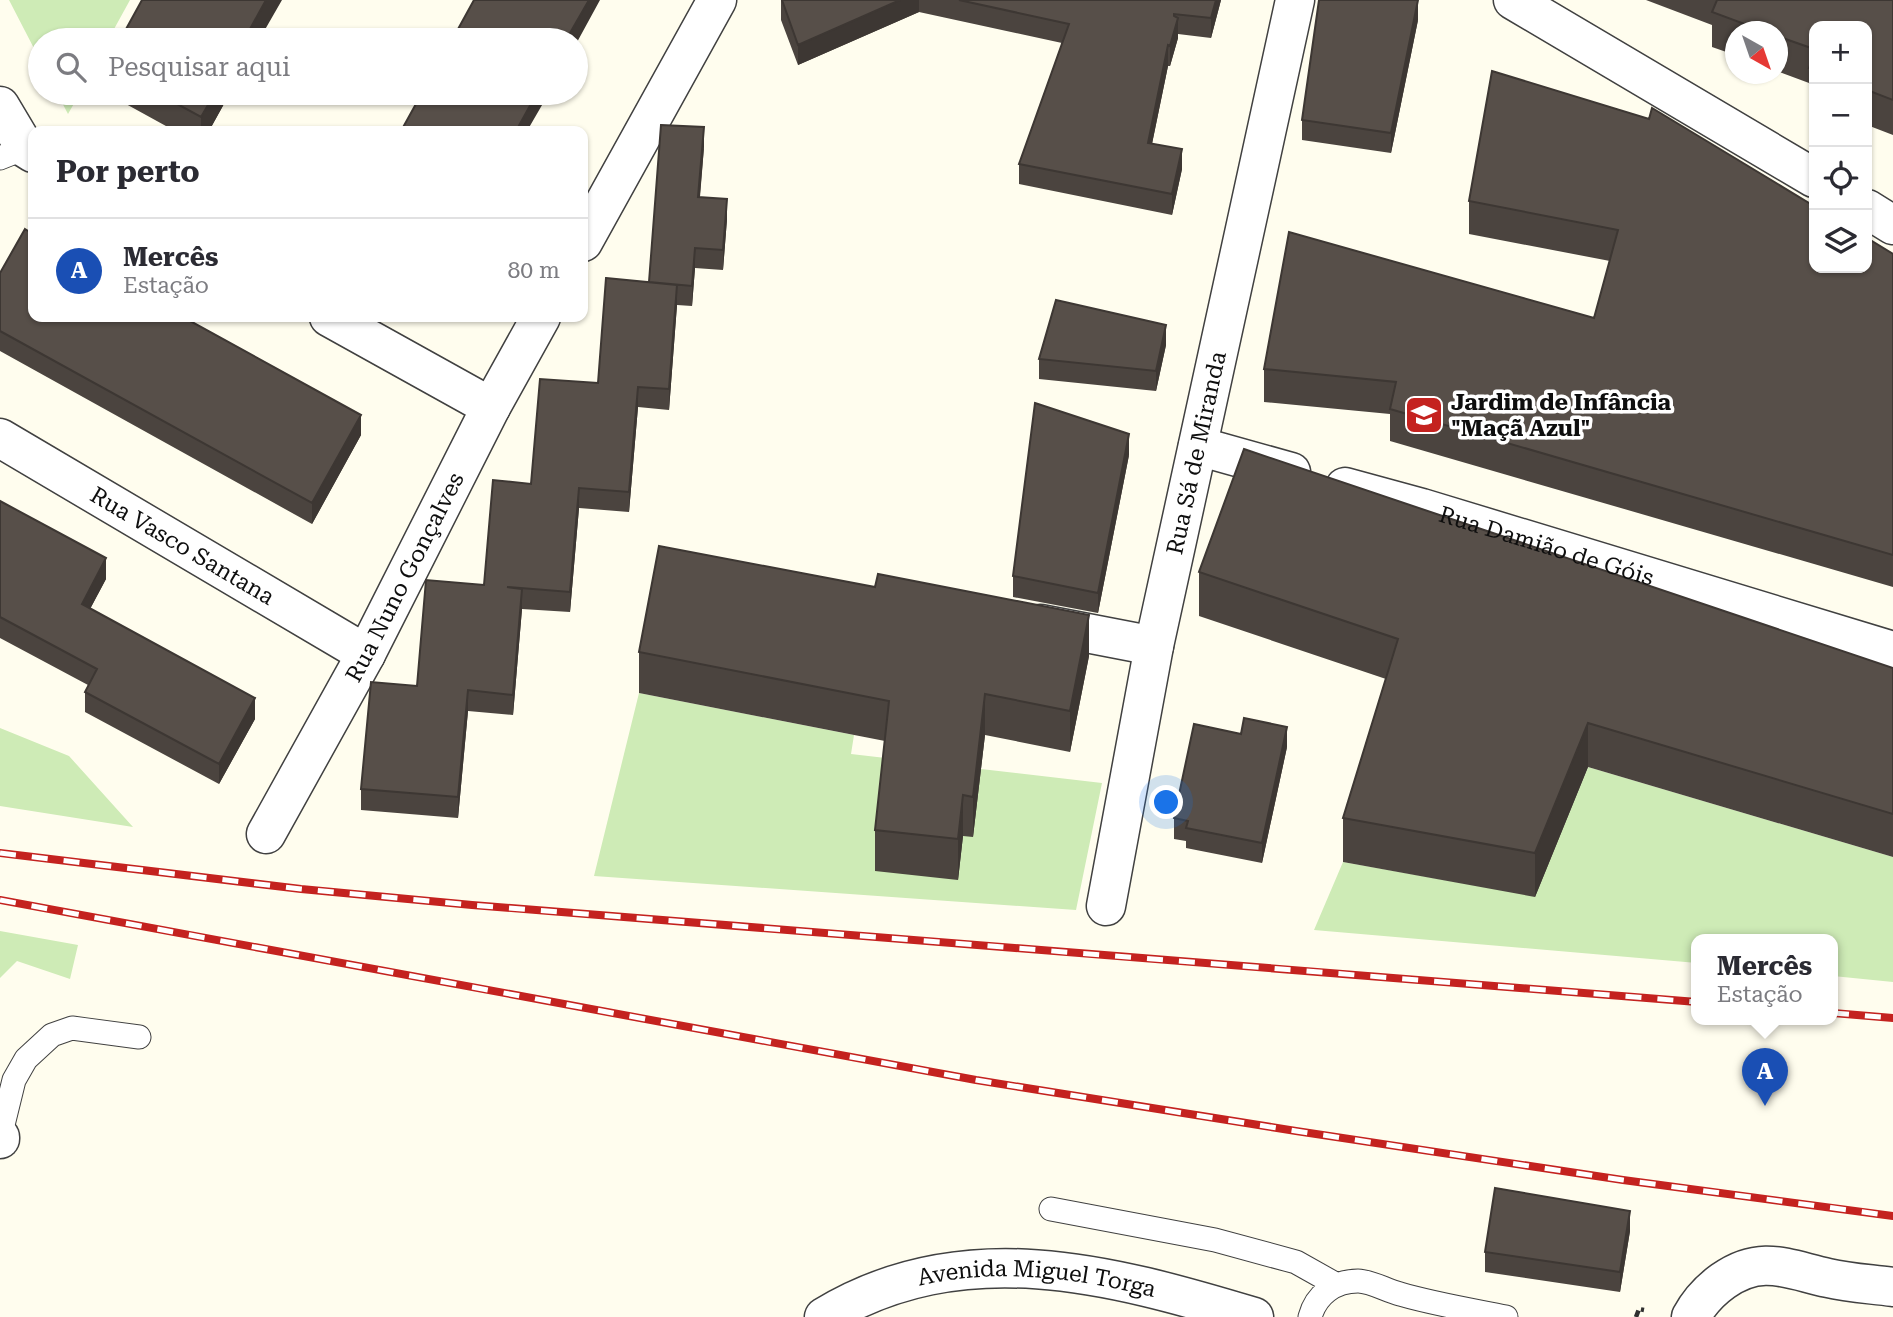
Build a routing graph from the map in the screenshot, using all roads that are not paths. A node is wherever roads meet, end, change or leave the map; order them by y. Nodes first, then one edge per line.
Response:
1 (717, 0) edge
2 (1295, 0) edge
3 (1513, 0) edge
4 (0, 106) edge
5 (19, 153) edge
6 (1809, 175) edge
7 (1869, 210) edge
8 (1893, 225) edge
9 (588, 233) edge
10 (338, 322) edge
11 (538, 322) edge
12 (491, 407) junction
13 (0, 439) edge
14 (1198, 446) junction
15 (1004, 617) edge
16 (1154, 646) junction
17 (1893, 651) edge
18 (366, 654) junction
19 (266, 834) dead end
20 (1107, 906) dead end
21 (139, 1037) dead end
22 (0, 1138) edge
23 (1051, 1209) dead end
24 (1337, 1285) junction
25 (1893, 1287) edge
26 (824, 1317) edge
27 (1254, 1317) edge
28 (1310, 1317) edge
29 (1506, 1317) edge
30 (1691, 1317) edge

1 - 9 street
2 - 14 street, Rua Sá de Miranda
3 - 6 street
4 - 5 street
7 - 8 street
10 - 12 street
11 - 12 street, Rua Nuno Gonçalves
12 - 18 street, Rua Nuno Gonçalves
13 - 18 street, Rua Vasco Santana
14 - 16 street, Rua Sá de Miranda
14 - 17 street, Rua Damião de Góis
15 - 16 street
16 - 20 street, Rua Sá de Miranda
18 - 19 street, Rua Nuno Gonçalves
21 - 22 lane
23 - 24 lane
24 - 28 lane
24 - 29 lane
25 - 30 street
26 - 27 street, Avenida Miguel Torga

